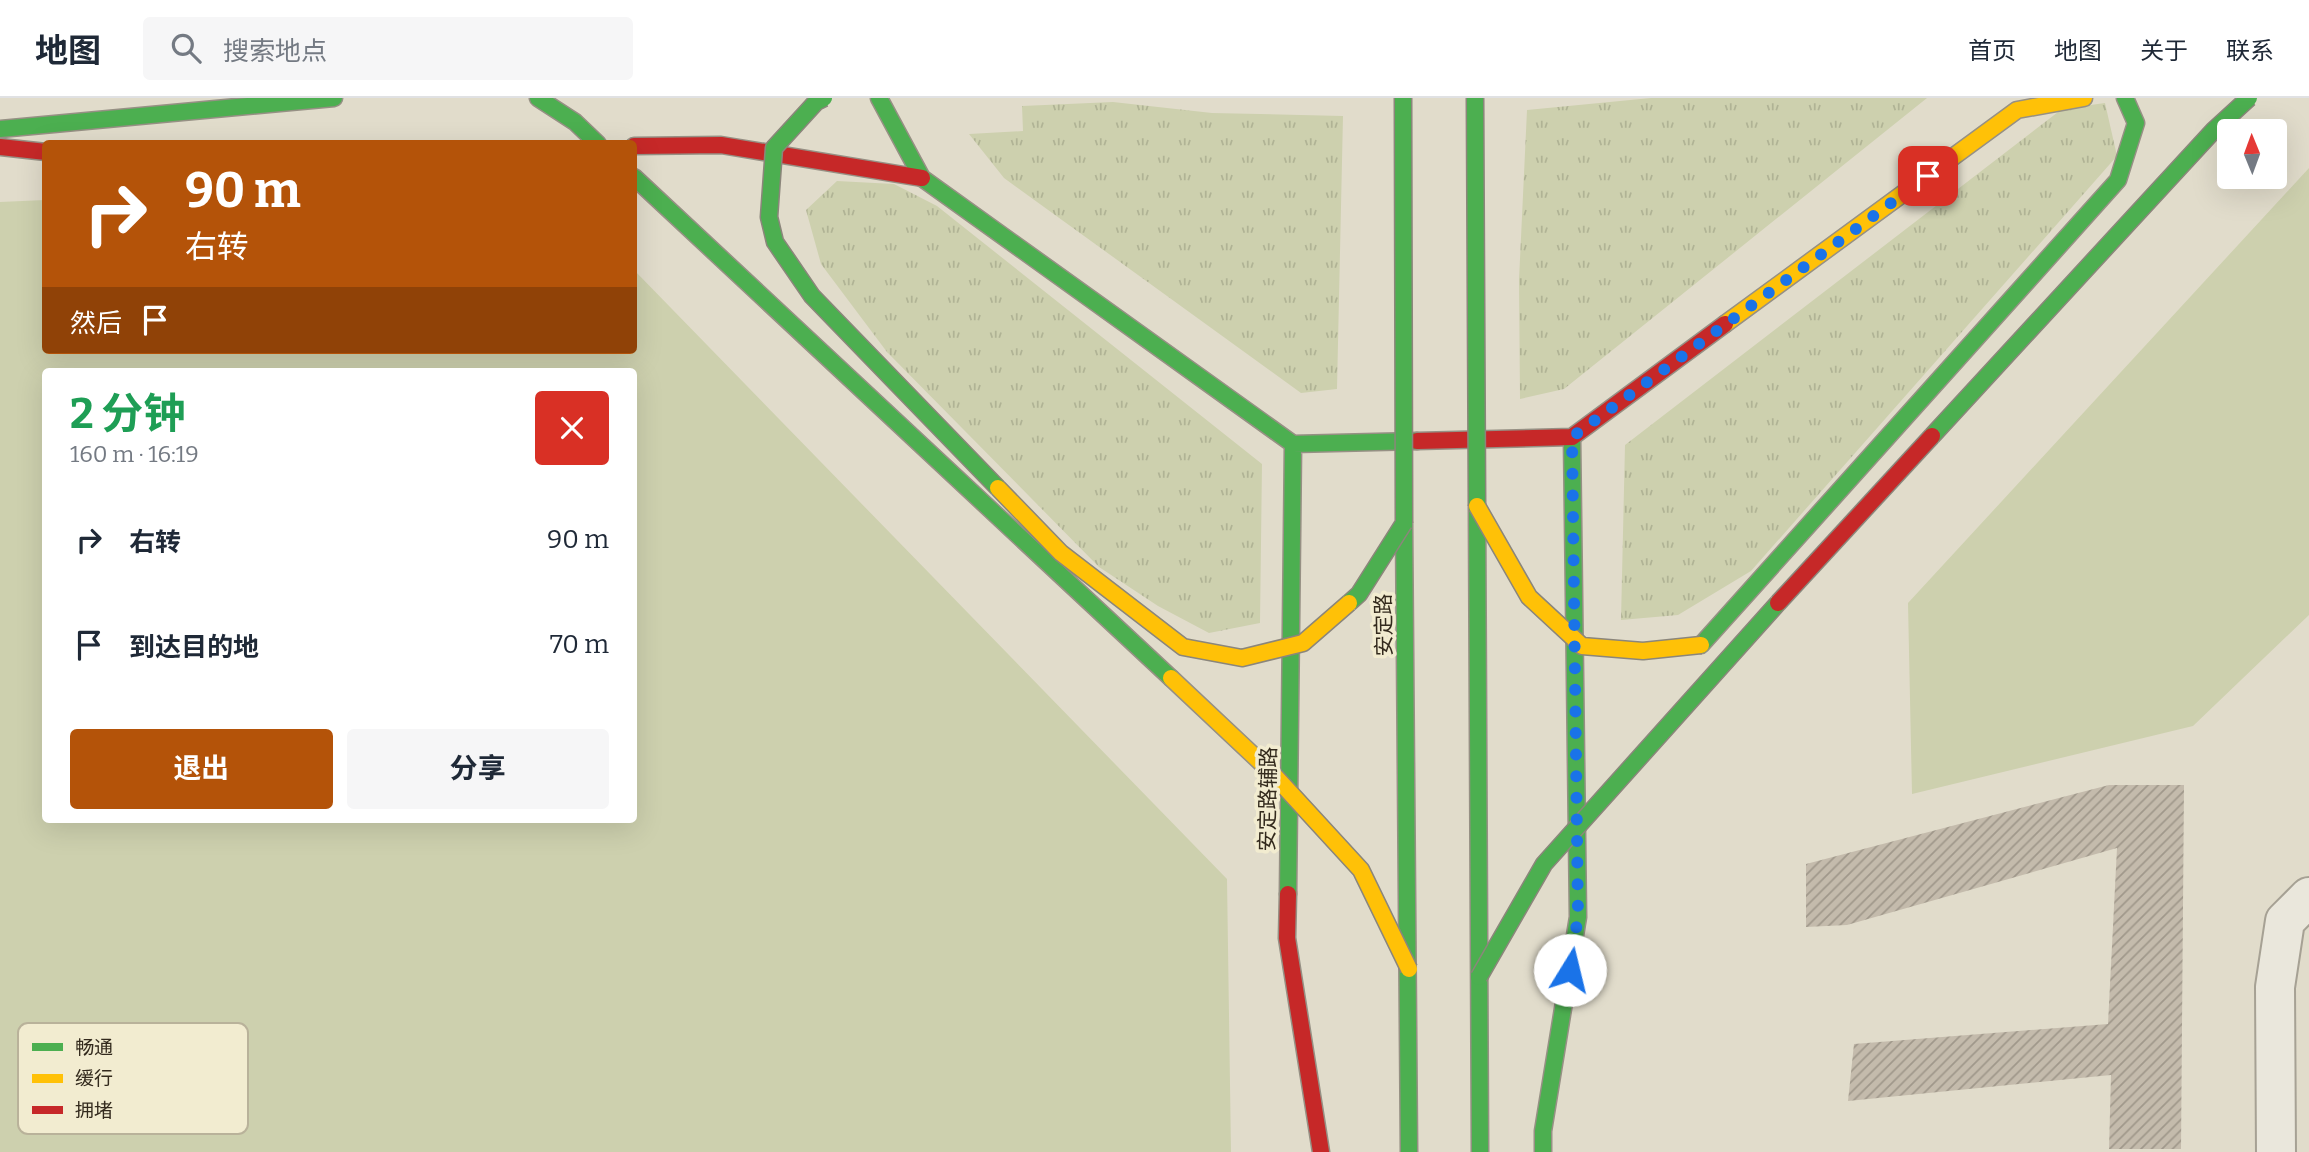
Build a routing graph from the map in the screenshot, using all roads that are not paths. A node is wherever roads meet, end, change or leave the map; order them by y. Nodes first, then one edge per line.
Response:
1 (334, 98) edge
2 (538, 98) edge
3 (824, 98) edge
4 (879, 98) edge
5 (1403, 98) edge
6 (1475, 98) edge
7 (2084, 98) edge
8 (2126, 98) edge
9 (2249, 98) edge
10 (2018, 104) edge
11 (0, 129) edge
12 (594, 140) edge
13 (637, 146) edge
14 (0, 147) edge
15 (42, 152) edge
16 (922, 178) junction
17 (637, 180) edge
18 (1572, 437) junction
19 (1293, 444) junction
20 (1477, 506) junction
21 (1404, 523) junction
22 (2309, 897) edge
23 (1409, 969) junction
24 (1479, 977) junction
25 (1321, 1152) edge
26 (1409, 1152) edge
27 (1480, 1152) edge
28 (1543, 1152) edge
29 (2276, 1152) edge

1 - 11 main road
2 - 12 main road
3 - 21 main road, bridge
4 - 16 main road
5 - 21 main road, 安定路, bridge
6 - 20 main road, bridge
7 - 10 main road
8 - 20 main road, bridge
9 - 24 main road, bridge
10 - 18 main road
13 - 16 main road
14 - 15 main road
16 - 19 main road
17 - 23 main road, bridge
18 - 19 main road
18 - 28 main road
19 - 25 main road, 安定路辅路
20 - 24 main road, bridge
21 - 23 main road, 安定路, bridge
22 - 29 street
23 - 26 main road, 安定路
24 - 27 main road

